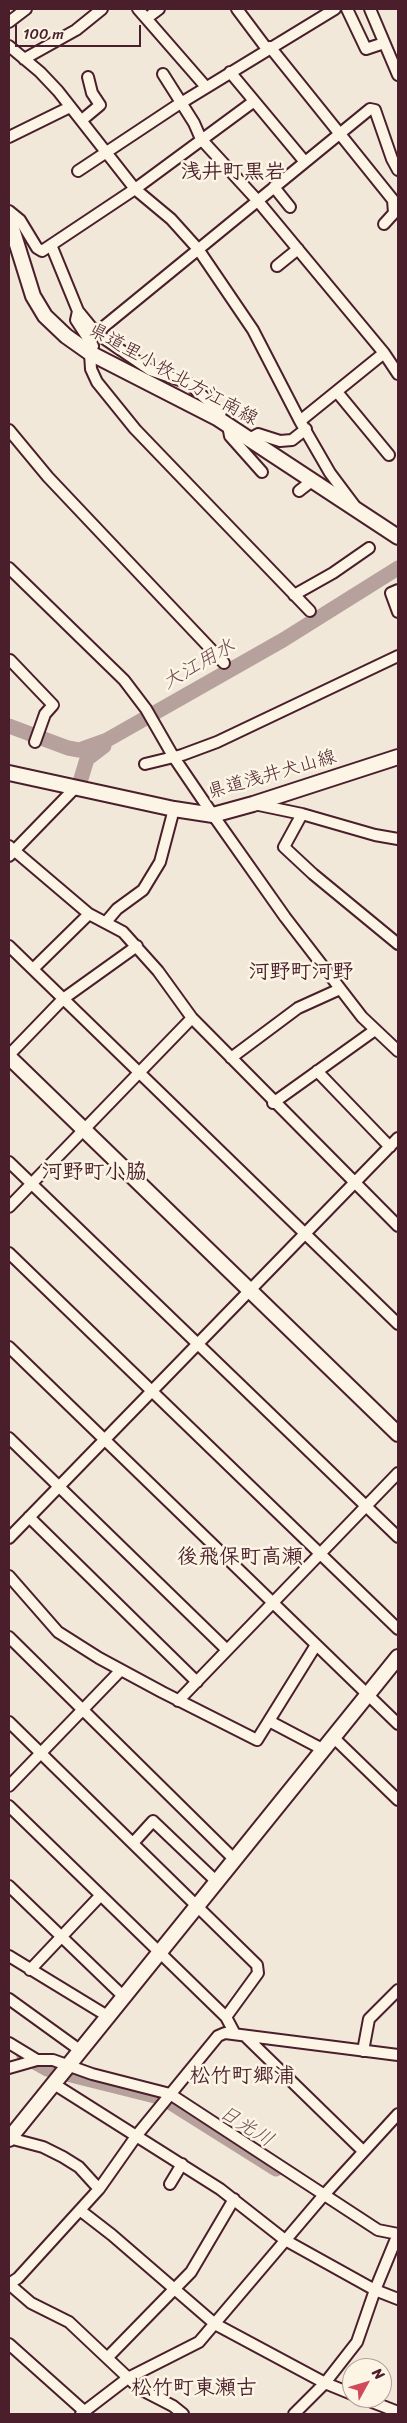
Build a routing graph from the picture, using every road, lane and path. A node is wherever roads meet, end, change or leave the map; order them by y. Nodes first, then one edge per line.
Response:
1 (26, 9) edge
2 (102, 9) edge
3 (138, 9) edge
4 (159, 9) edge
5 (238, 9) edge
6 (335, 9) edge
7 (347, 9) edge
8 (370, 9) edge
9 (10, 18) edge
10 (147, 18) junction
11 (384, 43) junction
12 (9, 46) edge
13 (269, 48) junction
14 (24, 59) junction
15 (230, 72) junction
16 (163, 74) dead end
17 (398, 75) edge
18 (88, 77) dead end
19 (206, 87) junction
20 (253, 102) junction
21 (181, 103) junction
22 (70, 107) junction
23 (82, 120) junction
24 (340, 133) junction
25 (9, 137) edge
26 (201, 139) junction
27 (107, 152) junction
28 (305, 162) junction
29 (398, 170) edge
30 (78, 171) dead end
31 (274, 187) junction
32 (134, 189) junction
33 (258, 200) junction
34 (290, 207) dead end
35 (9, 211) edge
36 (9, 219) edge
37 (384, 224) dead end
38 (51, 245) junction
39 (198, 249) junction
40 (298, 249) junction
41 (277, 266) dead end
42 (78, 311) junction
43 (96, 333) junction
44 (90, 352) junction
45 (384, 353) junction
46 (398, 374) edge
47 (337, 392) junction
48 (223, 421) junction
49 (303, 425) junction
50 (9, 430) edge
51 (249, 439) junction
52 (389, 455) dead end
53 (262, 472) dead end
54 (313, 480) junction
55 (299, 491) dead end
56 (357, 509) junction
57 (398, 537) edge
58 (369, 548) dead end
59 (9, 568) edge
60 (398, 590) edge
61 (294, 595) junction
62 (310, 611) dead end
63 (398, 612) edge
64 (398, 656) edge
65 (10, 660) edge
66 (224, 663) dead end
67 (36, 737) dead end
68 (173, 756) junction
69 (398, 757) edge
70 (145, 764) dead end
71 (9, 773) edge
72 (75, 788) junction
73 (254, 804) junction
74 (174, 809) junction
75 (302, 814) junction
76 (213, 815) junction
77 (398, 838) edge
78 (10, 851) edge
79 (89, 914) junction
80 (106, 922) junction
81 (398, 944) edge
82 (9, 946) edge
83 (137, 946) junction
84 (33, 969) junction
85 (340, 989) junction
86 (63, 999) junction
87 (192, 1018) junction
88 (375, 1030) junction
89 (398, 1051) edge
90 (9, 1056) edge
91 (230, 1058) junction
92 (139, 1072) junction
93 (317, 1072) junction
94 (273, 1103) junction
95 (84, 1130) junction
96 (398, 1138) edge
97 (390, 1146) junction
98 (9, 1162) edge
99 (355, 1183) junction
100 (32, 1184) junction
101 (9, 1207) edge
102 (398, 1226) edge
103 (305, 1234) junction
104 (9, 1254) edge
105 (250, 1290) junction
106 (398, 1324) edge
107 (198, 1344) junction
108 (9, 1347) edge
109 (151, 1392) junction
110 (398, 1434) edge
111 (9, 1438) edge
112 (104, 1440) junction
113 (398, 1473) edge
114 (58, 1487) junction
115 (366, 1506) junction
116 (29, 1517) junction
117 (398, 1537) edge
118 (9, 1538) edge
119 (320, 1554) junction
120 (9, 1576) edge
121 (273, 1603) junction
122 (398, 1629) edge
123 (9, 1637) edge
124 (316, 1645) junction
125 (227, 1650) junction
126 (398, 1657) edge
127 (121, 1670) junction
128 (197, 1682) junction
129 (368, 1696) junction
130 (178, 1702) junction
131 (82, 1708) junction
132 (269, 1721) junction
133 (9, 1722) edge
134 (398, 1724) edge
135 (334, 1737) junction
136 (324, 1750) junction
137 (41, 1754) junction
138 (9, 1786) edge
139 (398, 1800) edge
140 (9, 1806) edge
141 (133, 1843) junction
142 (235, 1860) junction
143 (216, 1882) junction
144 (9, 1886) edge
145 (100, 1896) junction
146 (198, 1906) junction
147 (62, 1936) junction
148 (160, 1953) junction
149 (9, 1956) edge
150 (30, 1970) junction
151 (398, 1990) edge
152 (124, 1997) junction
153 (9, 1999) edge
154 (108, 2017) junction
155 (226, 2017) junction
156 (240, 2035) junction
157 (9, 2043) edge
158 (81, 2051) junction
159 (363, 2051) junction
160 (398, 2055) edge
161 (35, 2061) junction
162 (9, 2068) edge
163 (63, 2074) junction
164 (167, 2098) junction
165 (398, 2114) edge
166 (137, 2135) junction
167 (9, 2138) edge
168 (363, 2152) junction
169 (182, 2164) junction
170 (170, 2184) dead end
171 (99, 2189) junction
172 (322, 2197) junction
173 (234, 2199) junction
174 (81, 2210) junction
175 (398, 2236) edge
176 (285, 2240) junction
177 (9, 2284) edge
178 (174, 2290) junction
179 (374, 2290) junction
180 (398, 2299) edge
181 (215, 2324) junction
182 (9, 2344) edge
183 (108, 2358) junction
184 (128, 2378) junction
185 (325, 2382) junction
186 (342, 2390) edge
187 (379, 2410) edge
188 (398, 2412) edge
189 (82, 2413) edge
190 (183, 2414) edge
191 (294, 2414) edge

1 - 9 street
2 - 14 street
3 - 10 street
4 - 10 street
5 - 13 street
6 - 13 street
7 - 11 street
8 - 11 street
10 - 19 street
11 - 17 street
12 - 14 street
13 - 15 street
13 - 24 street
14 - 22 street
15 - 19 street
15 - 20 street
16 - 21 street
18 - 23 street
19 - 21 street
20 - 26 street
20 - 28 street
21 - 26 street
21 - 27 street
22 - 23 street
22 - 25 street
23 - 27 street
24 - 28 street
24 - 29 street
24 - 37 street
26 - 32 street
26 - 33 street
27 - 30 street
27 - 32 street
28 - 31 street
31 - 33 street
31 - 34 street
32 - 38 street
32 - 39 street
33 - 39 street
33 - 40 street
35 - 38 street
36 - 44 street, 県道里小牧北方江南線
38 - 42 street
39 - 43 street
39 - 49 street
40 - 41 street
40 - 45 street
42 - 43 street
42 - 44 street
43 - 48 street
44 - 48 street, 県道里小牧北方江南線
44 - 61 street
45 - 46 street
45 - 47 street
47 - 49 street
47 - 52 street
48 - 51 street, 県道里小牧北方江南線
48 - 53 street
49 - 51 street
49 - 56 street
50 - 66 street
51 - 54 street, 県道里小牧北方江南線
54 - 55 street
54 - 56 street, 県道里小牧北方江南線
56 - 57 street, 県道里小牧北方江南線
58 - 61 street
59 - 68 street
60 - 63 street
61 - 62 street
64 - 68 street
65 - 67 street
68 - 70 street
68 - 76 street
69 - 73 street, 県道浅井犬山線
71 - 72 street, 県道浅井犬山線
72 - 74 street, 県道浅井犬山線
72 - 78 street
73 - 75 street
73 - 76 street, 県道浅井犬山線
74 - 76 street, 県道浅井犬山線
74 - 80 street
75 - 77 street
75 - 81 street
76 - 85 street
78 - 79 street
79 - 80 street
79 - 84 street
80 - 83 street
82 - 84 street
83 - 86 street
83 - 87 street
84 - 86 street
85 - 88 street
85 - 91 street
86 - 90 street
86 - 92 street
87 - 91 street
87 - 92 street
88 - 89 street
88 - 93 street
90 - 95 street
91 - 94 street
92 - 95 street
92 - 103 street
93 - 94 street
93 - 97 street
94 - 99 street
95 - 100 street
95 - 105 street
96 - 97 street
97 - 99 street
98 - 100 street
99 - 102 street
99 - 103 street
100 - 101 street
100 - 107 street
103 - 105 street
103 - 106 street
104 - 109 street
105 - 107 street
105 - 110 street
107 - 109 street
107 - 115 street
108 - 112 street
109 - 112 street
109 - 119 street
111 - 114 street
112 - 114 street
112 - 121 street
113 - 115 street
114 - 116 street
114 - 125 street
115 - 117 street
115 - 119 street
116 - 118 street
116 - 128 street
119 - 121 street
119 - 122 street
120 - 127 street
121 - 124 street
121 - 125 street
123 - 131 street
124 - 129 street
124 - 132 street
125 - 128 street
126 - 129 street
127 - 130 street
127 - 131 street
128 - 130 street
129 - 134 street
129 - 135 street
130 - 132 street
131 - 137 street
131 - 142 street
132 - 136 street
133 - 137 street
135 - 136 street
135 - 139 street
136 - 142 street
137 - 138 street
137 - 141 street
140 - 145 street
141 - 143 street
141 - 146 street
142 - 143 street
143 - 146 street
144 - 147 street
145 - 147 street
145 - 148 street
146 - 148 street
146 - 155 street
147 - 150 street
147 - 152 street
148 - 152 street
148 - 155 street
149 - 150 street
150 - 154 street
151 - 159 street
152 - 154 street
153 - 158 street
154 - 158 street
155 - 156 street
156 - 159 street
156 - 164 street
156 - 168 street
157 - 161 street
158 - 163 street
159 - 160 street
161 - 162 street
161 - 163 street
163 - 164 street
163 - 166 street
163 - 167 street
164 - 166 street
164 - 172 street
165 - 168 street
166 - 169 street
166 - 171 street
167 - 171 street
168 - 172 street
169 - 170 street
169 - 173 street
171 - 174 street
172 - 175 street
172 - 176 street
173 - 176 street
173 - 178 street
174 - 177 street
174 - 178 street
175 - 179 street
176 - 179 street
176 - 181 street
177 - 183 street
178 - 181 street
178 - 183 street
179 - 180 street
179 - 185 street
181 - 184 street
181 - 185 street
182 - 189 street
183 - 184 street
184 - 189 street
184 - 190 street
185 - 186 street
185 - 191 street
187 - 188 street

